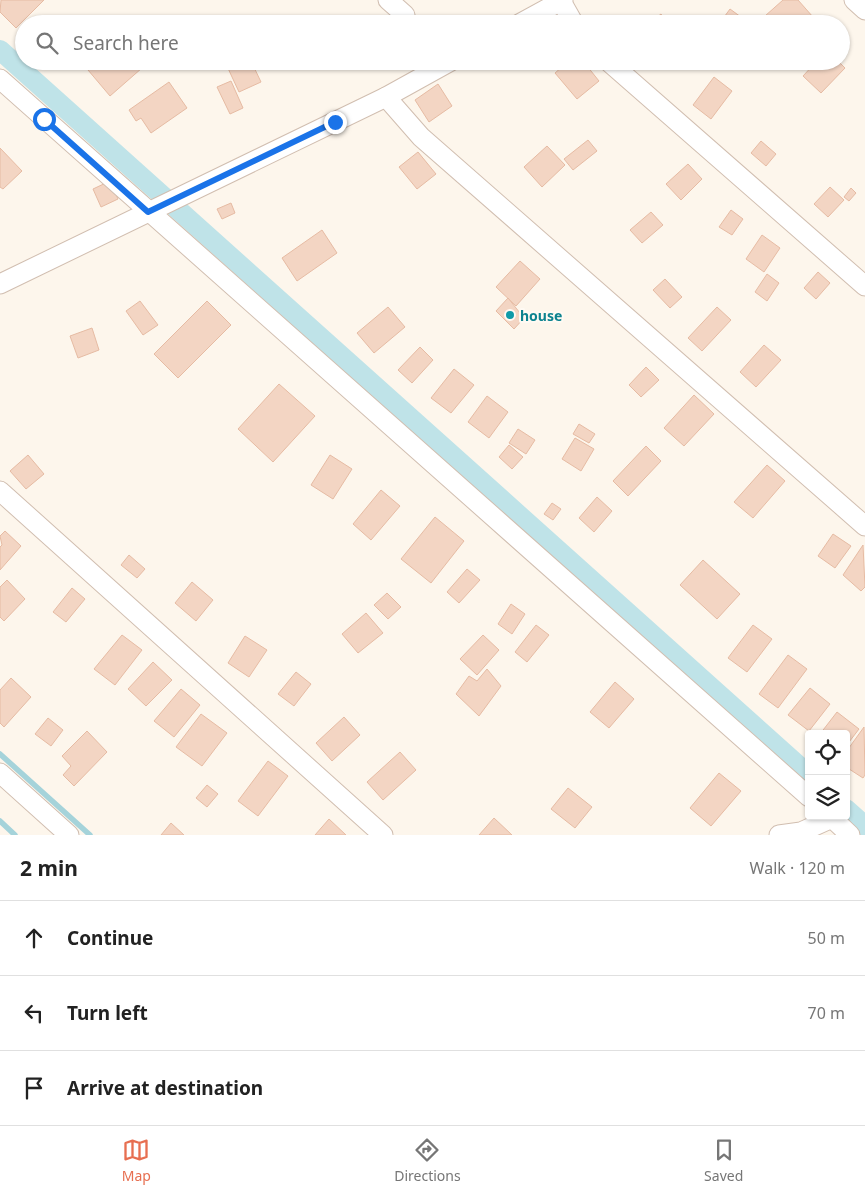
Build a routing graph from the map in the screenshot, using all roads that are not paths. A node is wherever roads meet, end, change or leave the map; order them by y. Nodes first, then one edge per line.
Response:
1 (388, 0) edge
2 (562, 0) edge
3 (854, 0) edge
4 (865, 10) edge
5 (404, 15) dead end
6 (536, 15) edge
7 (570, 15) edge
8 (435, 70) edge
9 (618, 70) edge
10 (0, 80) edge
11 (386, 97) junction
12 (148, 212) junction
13 (0, 284) edge
14 (865, 286) edge
15 (0, 491) edge
16 (865, 526) edge
17 (0, 774) edge
18 (805, 793) edge
19 (825, 820) edge
20 (834, 820) edge
21 (69, 835) edge
22 (383, 835) edge
23 (779, 835) edge
24 (850, 835) edge

1 - 5 street
2 - 6 street
2 - 7 street
3 - 4 street
8 - 11 street
9 - 14 street
10 - 12 street
11 - 12 street
11 - 16 street
12 - 13 street
12 - 18 street
15 - 22 street
17 - 21 street
19 - 23 street
20 - 24 street

